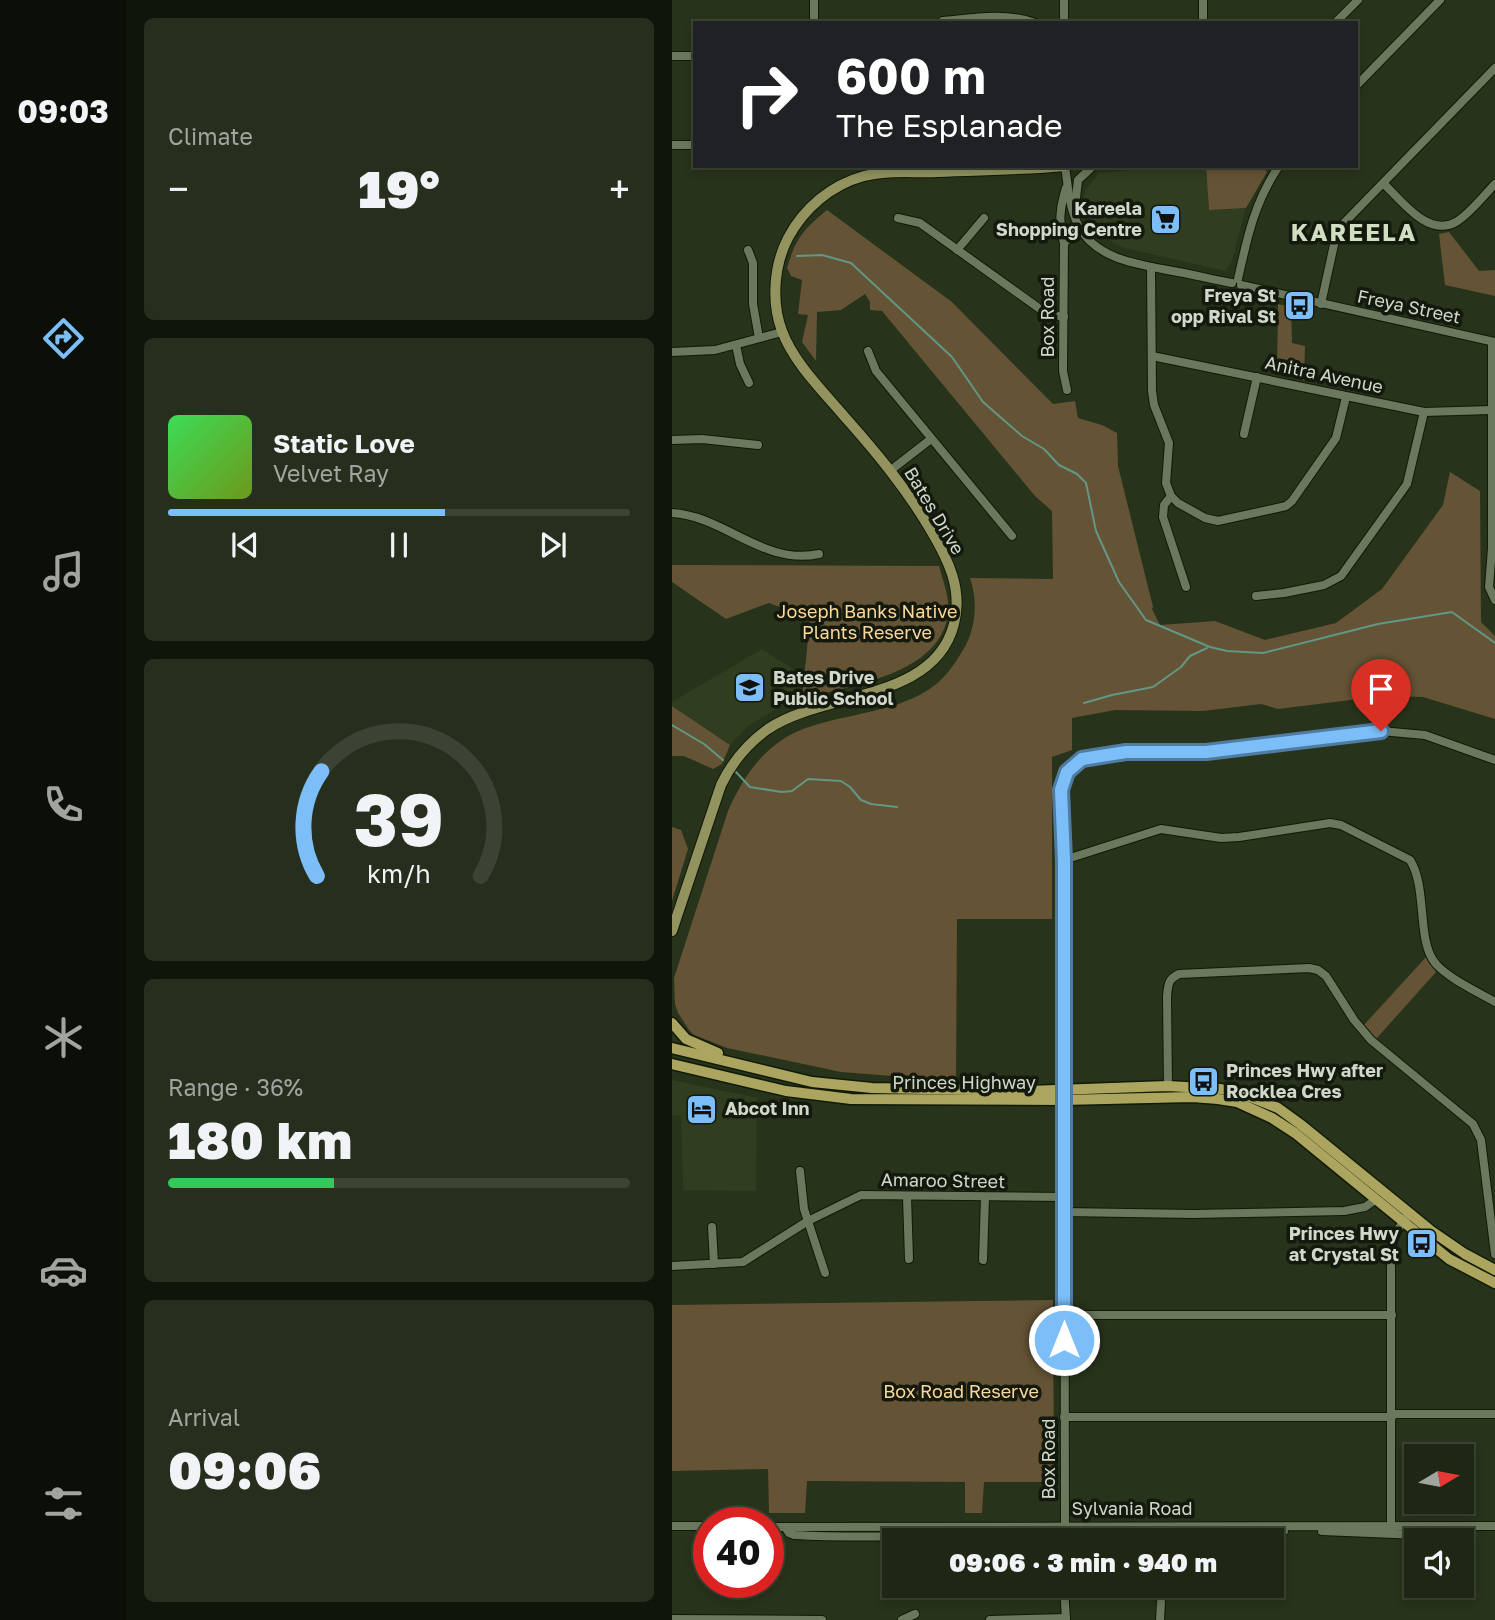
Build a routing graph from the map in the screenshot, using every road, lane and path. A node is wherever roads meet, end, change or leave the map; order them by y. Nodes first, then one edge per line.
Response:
1 (814, 0) edge
2 (1203, 0) edge
3 (1358, 0) edge
4 (1440, 0) edge
5 (1066, 1) edge
6 (814, 21) edge
7 (943, 21) edge
8 (1030, 21) edge
9 (1064, 21) edge
10 (1203, 21) edge
11 (1337, 21) edge
12 (672, 56) edge
13 (693, 56) edge
14 (1495, 68) edge
15 (1358, 84) edge
16 (672, 145) edge
17 (693, 145) edge
18 (920, 168) edge
19 (1040, 168) edge
20 (1065, 168) edge
21 (1091, 168) edge
22 (1278, 168) edge
23 (913, 170) junction
24 (1384, 184) junction
25 (1495, 184) edge
26 (1067, 185) junction
27 (898, 218) dead end
28 (984, 218) dead end
29 (1079, 226) junction
30 (1064, 243) junction
31 (748, 250) dead end
32 (957, 250) junction
33 (1151, 267) junction
34 (1237, 282) junction
35 (1318, 303) junction
36 (1064, 317) junction
37 (782, 332) junction
38 (759, 338) junction
39 (1493, 342) edge
40 (736, 345) junction
41 (868, 351) dead end
42 (672, 352) edge
43 (1152, 355) junction
44 (1257, 377) junction
45 (749, 383) dead end
46 (1067, 390) dead end
47 (1346, 397) junction
48 (1491, 410) junction
49 (1424, 412) junction
50 (1244, 434) dead end
51 (931, 439) junction
52 (672, 440) edge
53 (758, 445) dead end
54 (891, 470) junction
55 (1171, 496) junction
56 (672, 513) edge
57 (1012, 536) dead end
58 (1493, 548) edge
59 (819, 554) dead end
60 (1186, 587) dead end
61 (1256, 596) dead end
62 (1495, 600) edge
63 (1495, 760) edge
64 (1064, 860) junction
65 (672, 931) edge
66 (1495, 1002) edge
67 (672, 1023) edge
68 (672, 1048) edge
69 (732, 1062) junction
70 (672, 1064) edge
71 (1168, 1086) junction
72 (1063, 1095) junction
73 (800, 1171) dead end
74 (907, 1197) junction
75 (985, 1197) junction
76 (1064, 1197) junction
77 (1375, 1199) junction
78 (1064, 1212) junction
79 (1410, 1213) junction
80 (808, 1221) junction
81 (1402, 1222) junction
82 (712, 1227) dead end
83 (1495, 1255) edge
84 (909, 1259) dead end
85 (983, 1260) dead end
86 (714, 1264) junction
87 (672, 1266) edge
88 (825, 1273) dead end
89 (1493, 1276) edge
90 (1064, 1315) junction
91 (1392, 1315) junction
92 (1495, 1414) edge
93 (1392, 1416) junction
94 (1064, 1417) junction
95 (1065, 1525) junction
96 (1391, 1526) junction
97 (1429, 1526) junction
98 (1495, 1526) edge
99 (672, 1527) edge
100 (693, 1527) edge
101 (785, 1527) joint
102 (1284, 1531) edge
103 (882, 1537) edge
104 (1065, 1598) edge
105 (1161, 1602) dead end
106 (915, 1614) dead end
107 (672, 1619) edge
108 (753, 1619) edge
109 (1066, 1619) edge
110 (822, 1620) edge
111 (901, 1620) edge
112 (990, 1620) edge
113 (1160, 1620) edge

1 - 6 street
2 - 10 street
3 - 11 street
4 - 15 street
5 - 9 street
7 - 8 street
12 - 13 street
14 - 24 street
16 - 17 street
18 - 23 main road, Bates Drive
19 - 23 main road, Bates Drive
20 - 26 street, Box Road
21 - 29 street
22 - 34 street
23 - 37 main road, Bates Drive
24 - 25 street
24 - 35 street
26 - 29 street, Box Road
26 - 30 street, Box Road
27 - 32 street
28 - 32 street
29 - 30 street
29 - 33 street, Freya Street
30 - 36 street, Box Road
31 - 38 street
32 - 36 street
33 - 34 street, Freya Street
33 - 43 street
34 - 35 street, Freya Street
35 - 39 street, Freya Street
36 - 46 street, Box Road
37 - 38 street
37 - 54 main road, Bates Drive
38 - 40 street
39 - 48 street
40 - 42 street
40 - 45 street
41 - 51 street
43 - 44 street, Anitra Avenue
43 - 55 street
44 - 47 street, Anitra Avenue
44 - 50 street
47 - 49 street, Anitra Avenue
47 - 55 street
48 - 49 street, Anitra Avenue
48 - 58 street
49 - 61 street
51 - 54 street
51 - 57 street
52 - 53 street
54 - 65 main road, Bates Drive
55 - 60 street
56 - 59 street
58 - 62 street
63 - 64 street, Box Road
64 - 66 street
64 - 72 street, Box Road
67 - 69 highway
68 - 69 highway, Princes Highway
69 - 72 highway, Princes Highway
70 - 72 highway, Princes Highway
71 - 72 highway, Princes Highway
71 - 79 highway, Princes Highway
71 - 83 street
72 - 76 street, Box Road
72 - 77 highway, Princes Highway
73 - 80 street
74 - 75 street, Amaroo Street
74 - 80 street, Amaroo Street
74 - 84 street
75 - 76 street, Amaroo Street
75 - 85 street
76 - 78 street, Box Road
77 - 78 street
77 - 81 highway, Princes Highway
78 - 90 street, Box Road
79 - 81 street
79 - 89 highway, Princes Highway
80 - 86 street, Amaroo Street
80 - 88 street
81 - 89 highway, Princes Highway
81 - 91 street
82 - 86 street
83 - 89 street
86 - 87 street, Amaroo Street
90 - 91 street
90 - 94 street, Box Road
91 - 93 street
92 - 93 street
93 - 94 street
93 - 96 street
94 - 95 street, Box Road
95 - 96 street, Sylvania Road
95 - 101 street, Sylvania Road
96 - 97 street, Sylvania Road
97 - 98 street, Sylvania Road
97 - 102 street
99 - 100 street
101 - 103 street
104 - 109 street
105 - 113 street
106 - 111 street
107 - 108 street
108 - 110 street
109 - 112 street

